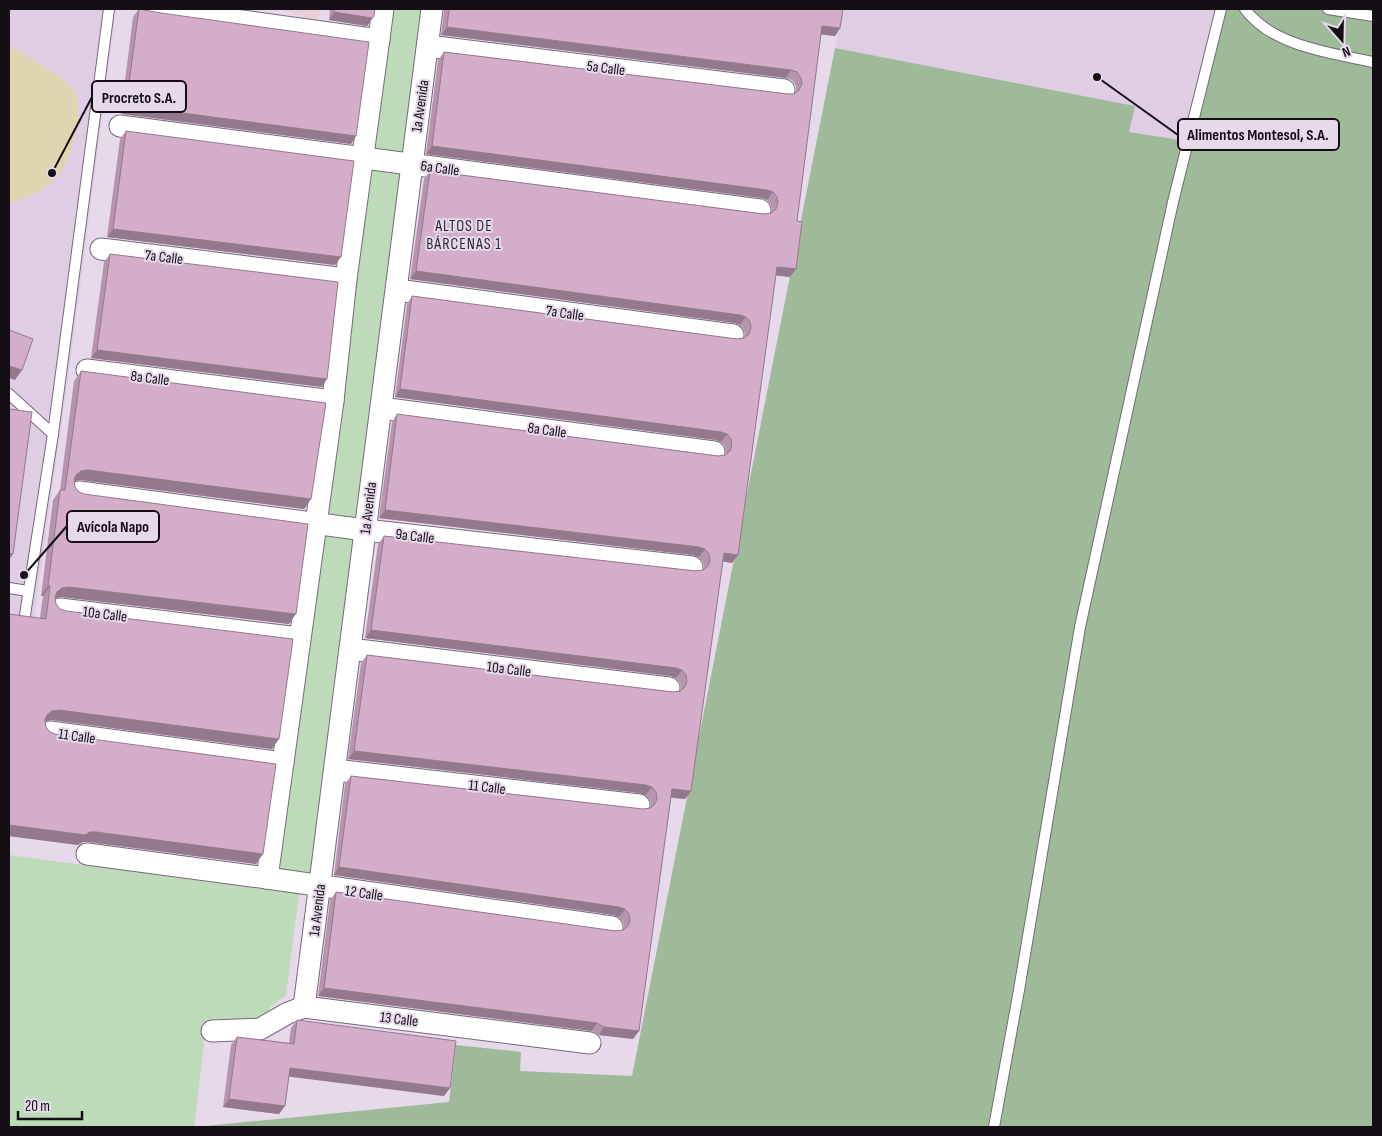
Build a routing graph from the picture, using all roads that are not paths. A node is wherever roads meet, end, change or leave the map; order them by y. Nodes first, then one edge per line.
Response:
1 (109, 9) edge
2 (157, 9) edge
3 (383, 9) edge
4 (432, 9) edge
5 (1221, 9) edge
6 (1328, 9) edge
7 (1250, 11) edge
8 (1373, 16) edge
9 (379, 40) junction
10 (428, 46) junction
11 (1373, 62) edge
12 (784, 90) dead end
13 (120, 126) dead end
14 (362, 157) junction
15 (411, 164) junction
16 (760, 210) dead end
17 (101, 249) dead end
18 (346, 279) junction
19 (397, 290) junction
20 (733, 335) dead end
21 (87, 370) edge
22 (9, 394) edge
23 (332, 401) junction
24 (381, 408) junction
25 (53, 434) junction
26 (714, 452) dead end
27 (79, 492) edge
28 (315, 523) junction
29 (365, 530) junction
30 (692, 567) dead end
31 (9, 588) edge
32 (28, 591) junction
33 (60, 608) edge
34 (25, 615) edge
35 (299, 638) junction
36 (350, 649) junction
37 (669, 688) dead end
38 (50, 732) edge
39 (283, 763) junction
40 (335, 770) junction
41 (639, 805) dead end
42 (87, 854) dead end
43 (267, 878) junction
44 (320, 887) junction
45 (612, 928) edge
46 (304, 1007) junction
47 (212, 1031) dead end
48 (590, 1043) dead end
49 (994, 1127) edge

1 - 25 lane
2 - 9 street
3 - 9 street
4 - 10 street, 1a Avenida
5 - 49 lane
6 - 8 lane
7 - 11 lane
9 - 14 street
10 - 12 street, 5a Calle
10 - 15 street, 1a Avenida
13 - 14 street, 6a Calle
14 - 15 street, 6a Calle
14 - 18 street
15 - 16 street, 6a Calle
15 - 19 street, 1a Avenida
17 - 18 street, 7a Calle
18 - 23 street
19 - 20 street, 7a Calle
19 - 24 street, 1a Avenida
21 - 23 street, 8a Calle
22 - 25 lane
23 - 28 street
24 - 26 street, 8a Calle
24 - 29 street, 1a Avenida
25 - 32 lane
27 - 28 street, 9a Calle
28 - 29 street, 9a Calle
28 - 35 street
29 - 30 street, 9a Calle
29 - 36 street, 1a Avenida
31 - 32 lane
32 - 34 lane
33 - 35 street, 10a Calle
35 - 39 street
36 - 37 street, 10a Calle
36 - 40 street, 1a Avenida
38 - 39 street, 11 Calle
39 - 43 street
40 - 41 street, 11 Calle
40 - 44 street, 1a Avenida
42 - 43 street, 12 Calle
43 - 44 street, 12 Calle
44 - 45 street, 12 Calle
44 - 46 street, 1a Avenida
46 - 47 street
46 - 48 street, 13 Calle

